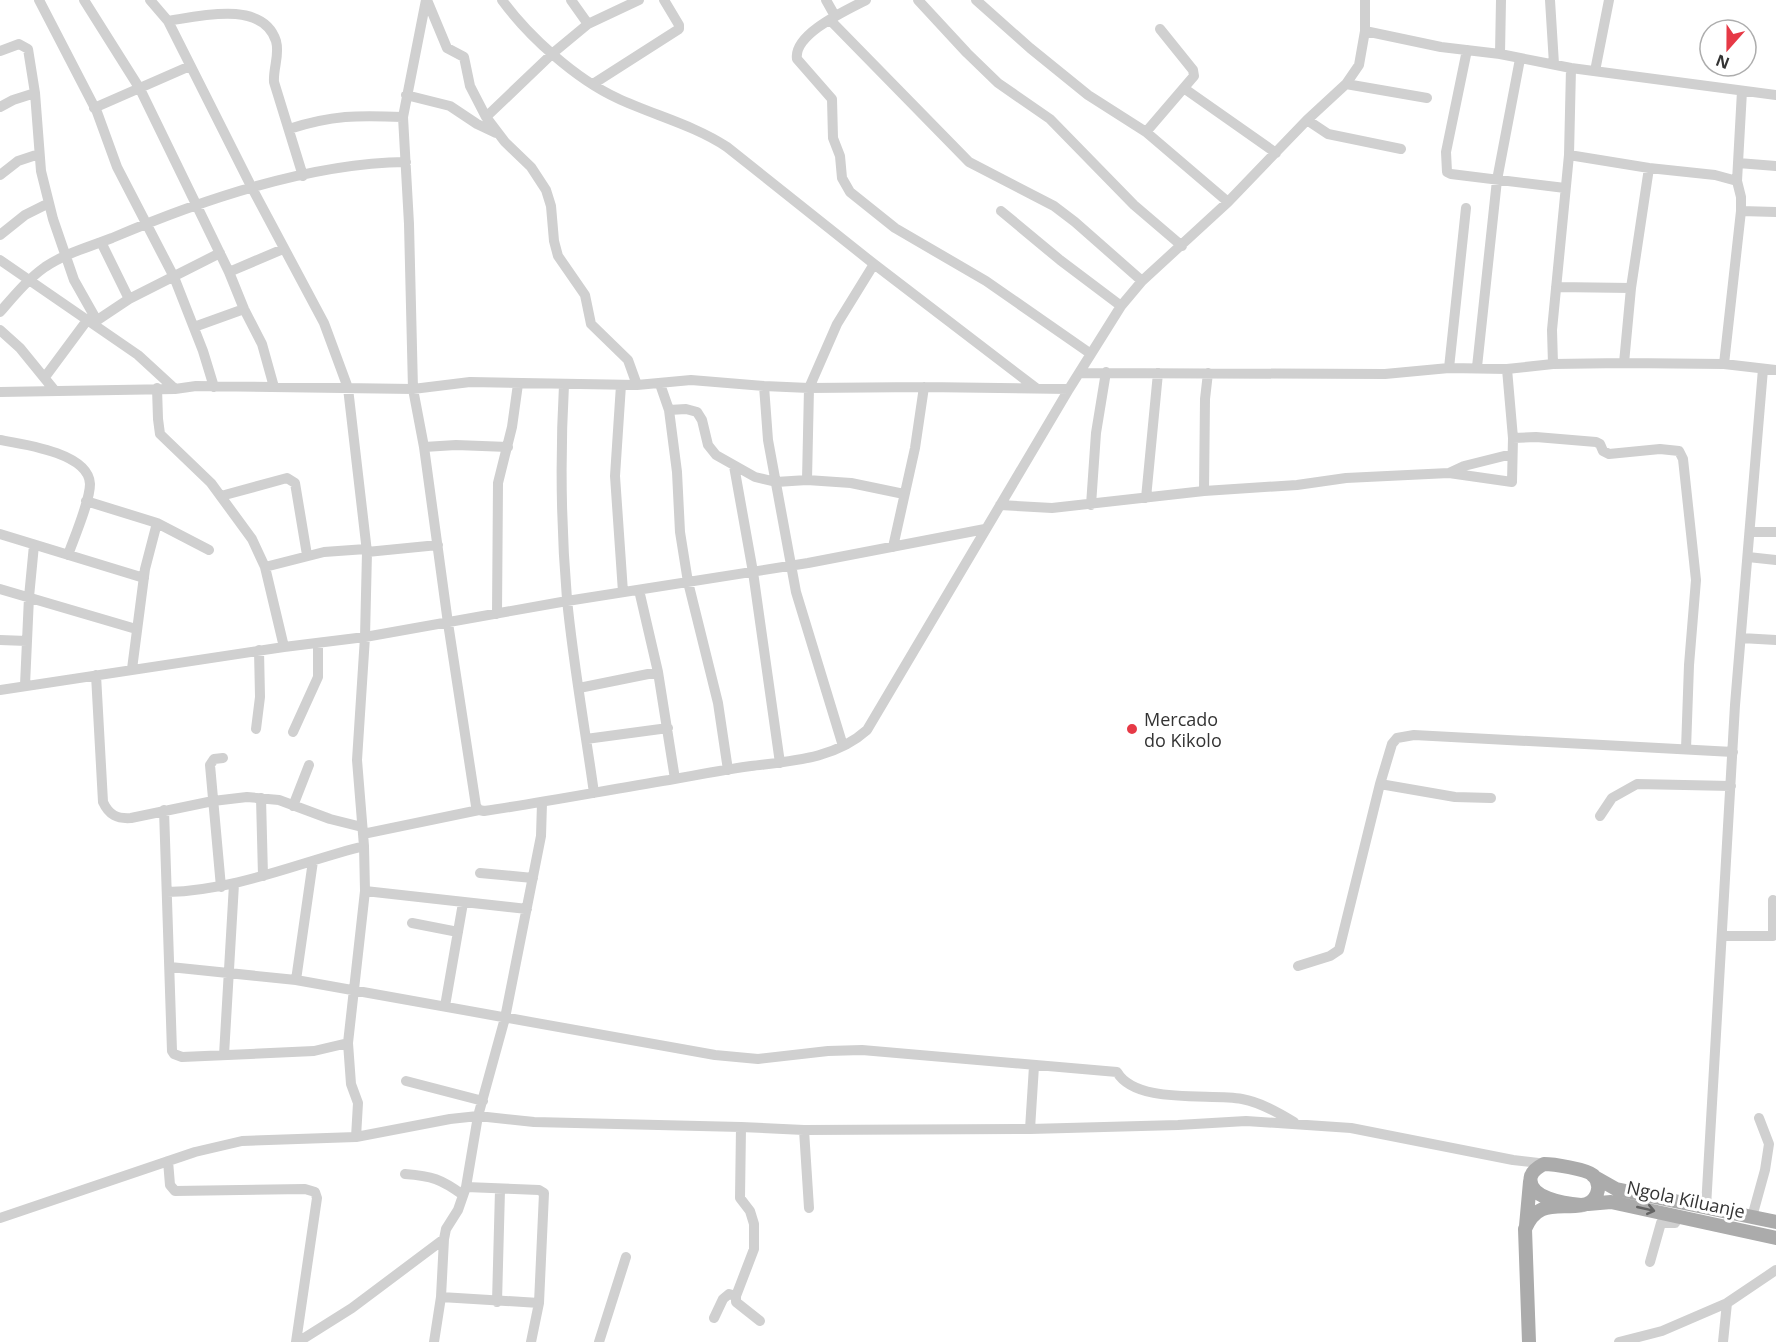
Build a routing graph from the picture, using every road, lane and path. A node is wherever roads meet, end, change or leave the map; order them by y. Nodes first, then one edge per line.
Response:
1 (39, 0) edge
2 (84, 0) edge
3 (150, 0) edge
4 (427, 0) edge
5 (502, 0) edge
6 (571, 0) edge
7 (639, 0) edge
8 (664, 0) edge
9 (826, 0) edge
10 (866, 0) edge
11 (918, 0) edge
12 (976, 0) edge
13 (1365, 0) edge
14 (1501, 0) edge
15 (1550, 0) edge
16 (1609, 0) edge
17 (832, 18) junction
18 (168, 21) junction
19 (588, 24) junction
20 (1160, 29) dead end
21 (1365, 31) junction
22 (1467, 50) junction
23 (0, 51) edge
24 (553, 53) junction
25 (1500, 54) junction
26 (1520, 59) junction
27 (1554, 64) junction
28 (190, 66) junction
29 (1571, 68) junction
30 (1595, 71) junction
31 (593, 84) junction
32 (1346, 84) junction
33 (140, 89) junction
34 (1185, 89) junction
35 (1742, 91) junction
36 (35, 93) junction
37 (406, 95) junction
38 (1776, 95) edge
39 (1427, 98) dead end
40 (0, 107) edge
41 (94, 108) junction
42 (403, 117) junction
43 (486, 117) junction
44 (1307, 120) junction
45 (289, 129) junction
46 (1146, 132) junction
47 (499, 134) junction
48 (1401, 149) dead end
49 (1276, 153) junction
50 (39, 154) junction
51 (1569, 155) junction
52 (406, 162) junction
53 (1738, 163) junction
54 (1776, 166) edge
55 (1649, 168) junction
56 (0, 175) edge
57 (303, 176) junction
58 (1497, 180) junction
59 (1737, 181) junction
60 (252, 188) junction
61 (1565, 188) junction
62 (1228, 202) junction
63 (49, 203) junction
64 (196, 205) junction
65 (1466, 208) dead end
66 (1741, 211) junction
67 (1001, 212) dead end
68 (1776, 212) edge
69 (146, 223) junction
70 (0, 235) edge
71 (101, 242) junction
72 (1182, 246) junction
73 (284, 249) junction
74 (220, 254) junction
75 (66, 255) junction
76 (0, 260) edge
77 (874, 264) junction
78 (229, 272) junction
79 (174, 277) junction
80 (28, 280) junction
81 (1142, 281) junction
82 (1556, 287) junction
83 (1631, 288) junction
84 (129, 299) junction
85 (1121, 306) junction
86 (244, 309) junction
87 (0, 312) edge
88 (92, 320) junction
89 (194, 327) junction
90 (0, 330) edge
91 (1092, 354) junction
92 (1624, 363) junction
93 (1553, 364) junction
94 (1724, 364) junction
95 (1477, 367) junction
96 (1449, 368) junction
97 (1507, 369) junction
98 (1763, 369) junction
99 (1776, 370) edge
100 (1081, 372) junction
101 (1106, 372) junction
102 (1158, 373) junction
103 (1208, 373) junction
104 (45, 377) junction
105 (518, 384) junction
106 (660, 384) junction
107 (564, 385) junction
108 (621, 385) junction
109 (637, 386) junction
110 (764, 386) junction
111 (214, 387) junction
112 (274, 387) junction
113 (924, 387) junction
114 (157, 388) junction
115 (348, 388) junction
116 (809, 388) junction
117 (1036, 388) junction
118 (175, 389) junction
119 (413, 389) junction
120 (1069, 389) junction
121 (55, 390) junction
122 (0, 392) edge
123 (669, 410) junction
124 (1513, 438) junction
125 (0, 440) edge
126 (424, 447) junction
127 (508, 447) junction
128 (1512, 454) junction
129 (734, 466) junction
130 (1449, 473) junction
131 (807, 480) junction
132 (776, 482) junction
133 (1204, 490) junction
134 (904, 494) junction
135 (221, 496) junction
136 (1146, 498) junction
137 (86, 501) junction
138 (1091, 504) junction
139 (1000, 505) junction
140 (157, 524) junction
141 (985, 529) junction
142 (1750, 532) junction
143 (1776, 532) edge
144 (0, 534) edge
145 (34, 545) junction
146 (438, 545) junction
147 (893, 547) junction
148 (209, 550) dead end
149 (366, 550) junction
150 (68, 555) junction
151 (308, 555) junction
152 (1748, 557) junction
153 (1776, 560) edge
154 (791, 566) junction
155 (265, 567) junction
156 (753, 572) junction
157 (144, 578) junction
158 (688, 582) junction
159 (0, 589) edge
160 (639, 590) junction
161 (623, 592) junction
162 (29, 597) junction
163 (567, 601) junction
164 (497, 614) junction
165 (448, 623) junction
166 (136, 629) junction
167 (365, 637) junction
168 (1741, 638) junction
169 (0, 640) edge
170 (1776, 640) edge
171 (27, 641) junction
172 (318, 643) junction
173 (284, 646) junction
174 (259, 650) junction
175 (132, 669) junction
176 (658, 672) junction
177 (96, 675) junction
178 (25, 685) junction
179 (579, 688) junction
180 (0, 690) edge
181 (668, 728) junction
182 (255, 729) dead end
183 (293, 732) dead end
184 (586, 739) junction
185 (843, 746) junction
186 (1686, 749) junction
187 (1733, 752) junction
188 (223, 758) dead end
189 (780, 763) junction
190 (309, 765) dead end
191 (728, 770) junction
192 (675, 779) junction
193 (1380, 784) junction
194 (1731, 786) junction
195 (594, 793) junction
196 (261, 798) junction
197 (1491, 798) dead end
198 (213, 801) junction
199 (542, 803) junction
200 (293, 806) junction
201 (164, 810) junction
202 (479, 810) junction
203 (1600, 816) dead end
204 (363, 830) junction
205 (364, 846) junction
206 (313, 861) junction
207 (480, 873) dead end
208 (263, 876) junction
209 (532, 878) junction
210 (234, 884) junction
211 (220, 887) junction
212 (365, 891) junction
213 (166, 892) junction
214 (1773, 900) dead end
215 (463, 903) junction
216 (527, 909) junction
217 (412, 923) dead end
218 (458, 932) junction
219 (1723, 936) junction
220 (1298, 966) dead end
221 (170, 968) junction
222 (228, 972) junction
223 (296, 980) junction
224 (353, 989) junction
225 (445, 1006) junction
226 (505, 1018) junction
227 (348, 1043) junction
228 (224, 1055) junction
229 (1034, 1066) junction
230 (406, 1081) dead end
231 (483, 1101) junction
232 (478, 1116) junction
233 (1759, 1118) dead end
234 (1297, 1124) junction
235 (741, 1126) junction
236 (1030, 1129) junction
237 (804, 1130) junction
238 (356, 1137) junction
239 (1513, 1160) junction
240 (168, 1161) junction
241 (1549, 1164) junction
242 (405, 1174) dead end
243 (1593, 1176) junction
244 (1530, 1180) junction
245 (500, 1190) junction
246 (464, 1191) junction
247 (1585, 1204) junction
248 (1706, 1207) junction
249 (809, 1208) dead end
250 (1679, 1216) junction
251 (1752, 1217) junction
252 (0, 1218) edge
253 (1776, 1222) edge
254 (1525, 1229) junction
255 (1776, 1238) edge
256 (444, 1239) junction
257 (626, 1257) dead end
258 (1650, 1262) dead end
259 (1776, 1270) edge
260 (736, 1296) junction
261 (441, 1297) junction
262 (497, 1302) junction
263 (1727, 1303) junction
264 (538, 1304) junction
265 (714, 1318) dead end
266 (760, 1321) dead end
267 (297, 1342) edge
268 (434, 1342) edge
269 (531, 1342) edge
270 (599, 1342) edge
271 (1529, 1342) edge
272 (1619, 1342) edge
273 (1723, 1342) edge

1 - 41 street
2 - 33 street
3 - 18 street
4 - 37 street
4 - 43 street
5 - 24 street
6 - 19 street
7 - 19 street
8 - 31 street
9 - 17 street
10 - 17 street
11 - 72 street
12 - 46 street
13 - 21 street
14 - 25 street
15 - 27 street
16 - 30 street
17 - 81 street
17 - 91 street
18 - 28 street
18 - 45 street
19 - 24 street
20 - 34 street
21 - 22 street
21 - 32 street
22 - 25 street
22 - 58 street
23 - 36 street
24 - 31 street
24 - 43 street
25 - 26 street
26 - 27 street
26 - 58 street
27 - 29 street
28 - 33 street
28 - 60 street
29 - 30 street
29 - 51 street
30 - 35 street
31 - 77 street
32 - 39 street
32 - 44 street
33 - 41 street
33 - 64 street
34 - 46 street
34 - 49 street
35 - 38 street
35 - 53 street
36 - 40 street
36 - 50 street
37 - 42 street
37 - 47 street
41 - 69 street
42 - 45 street
42 - 52 street
43 - 47 street
44 - 48 street
44 - 49 street
45 - 57 street
46 - 62 street
47 - 109 street
49 - 62 street
50 - 56 street
50 - 63 street
51 - 55 street
51 - 61 street
52 - 57 street
52 - 119 street
53 - 54 street
53 - 59 street
55 - 59 street
55 - 83 street
57 - 60 street
58 - 61 street
58 - 95 street
59 - 66 street
60 - 64 street
60 - 73 street
61 - 82 street
62 - 72 street
63 - 70 street
63 - 75 street
64 - 69 street
64 - 74 street
65 - 96 street
66 - 68 street
66 - 94 street
67 - 85 street
69 - 71 street
69 - 79 street
71 - 75 street
71 - 84 street
72 - 81 street
73 - 78 street
73 - 115 street
74 - 78 street
74 - 79 street
75 - 80 street
75 - 88 street
76 - 80 street
77 - 116 street
77 - 117 street
78 - 86 street
79 - 84 street
79 - 89 street
80 - 87 street
80 - 88 street
81 - 85 street
82 - 83 street
82 - 93 street
83 - 92 street
84 - 88 street
85 - 91 street
86 - 89 street
86 - 112 street
88 - 104 street
88 - 118 street
89 - 111 street
90 - 104 street
91 - 100 street
92 - 93 street
92 - 94 street
93 - 97 street
94 - 98 street
95 - 96 street
95 - 97 street
96 - 103 street
97 - 124 street
98 - 99 street
98 - 142 street
100 - 101 street
100 - 120 street
101 - 102 street
101 - 138 street
102 - 103 street
102 - 136 street
103 - 133 street
104 - 121 street
105 - 107 street
105 - 119 street
105 - 127 street
106 - 109 street
106 - 110 street
106 - 123 street
107 - 108 street
107 - 163 street
108 - 109 street
108 - 161 street
110 - 116 street
110 - 132 street
111 - 112 street
111 - 118 street
112 - 115 street
113 - 116 street
113 - 117 street
113 - 134 street
114 - 118 street
114 - 121 street
114 - 135 street
115 - 119 street
115 - 149 street
116 - 131 street
117 - 120 street
119 - 126 street
120 - 139 street
121 - 122 street
123 - 129 street
123 - 158 street
124 - 128 street
124 - 186 street
125 - 137 street
126 - 127 street
126 - 146 street
127 - 164 street
128 - 130 street
128 - 130 street
129 - 132 street
129 - 156 street
130 - 133 street
131 - 132 street
131 - 134 street
132 - 154 street
133 - 136 street
134 - 147 street
135 - 151 street
135 - 155 street
136 - 138 street
137 - 140 street
137 - 150 street
138 - 139 street
139 - 141 street
140 - 148 street
140 - 157 street
141 - 147 street
141 - 185 street
142 - 143 street
142 - 152 street
144 - 145 street
145 - 150 street
145 - 162 street
146 - 149 street
146 - 165 street
147 - 154 street
149 - 151 street
149 - 167 street
150 - 157 street
151 - 155 street
152 - 153 street
152 - 168 street
154 - 156 street
154 - 185 street
155 - 173 street
156 - 158 street
156 - 189 street
157 - 166 street
158 - 160 street
158 - 191 street
159 - 162 street
160 - 161 street
160 - 176 street
161 - 163 street
162 - 166 street
162 - 171 street
163 - 164 street
163 - 179 street
164 - 165 street
165 - 167 street
165 - 202 street
166 - 175 street
167 - 172 street
167 - 204 street
168 - 170 street
168 - 187 street
169 - 171 street
171 - 178 street
172 - 173 street
172 - 183 street
173 - 174 street
174 - 175 street
174 - 182 street
175 - 177 street
176 - 179 street
176 - 181 street
177 - 178 street
177 - 201 street
178 - 180 street
179 - 184 street
181 - 184 street
181 - 192 street
184 - 195 street
185 - 189 street
186 - 187 street
186 - 193 street
187 - 194 street
188 - 198 street
189 - 191 street
190 - 200 street
191 - 192 street
192 - 195 street
193 - 197 street
193 - 220 street
194 - 203 street
194 - 219 street
195 - 199 street
196 - 198 street
196 - 200 street
196 - 208 street
198 - 201 street
198 - 211 street
199 - 202 street
199 - 209 street
200 - 204 street
201 - 213 street
202 - 204 street
204 - 205 street
205 - 206 street
205 - 212 street
206 - 208 street
206 - 223 street
207 - 209 street
208 - 210 street
209 - 216 street
210 - 211 street
210 - 222 street
211 - 213 street
212 - 215 street
212 - 224 street
213 - 221 street
214 - 219 street
215 - 216 street
215 - 218 street
216 - 226 street
217 - 218 street
218 - 225 street
219 - 248 street
221 - 222 street
221 - 228 street
222 - 223 street
222 - 228 street
223 - 224 street
224 - 225 street
224 - 227 street
225 - 226 street
226 - 229 street
226 - 231 street
227 - 228 street
227 - 238 street
229 - 234 street
229 - 236 street
230 - 231 street
231 - 232 street
232 - 235 street
232 - 238 street
232 - 246 street
233 - 251 street
234 - 236 street
234 - 239 street
235 - 237 street
235 - 260 street
236 - 237 street
237 - 249 street
238 - 240 street
239 - 241 street
239 - 244 street
240 - 252 street
240 - 267 street
241 - 243 main road
241 - 244 main road
242 - 246 street
243 - 247 main road
243 - 248 main road
244 - 247 main road, Ngola Kiluanje
244 - 254 main road
245 - 246 street
245 - 262 street
245 - 264 street
246 - 256 street
247 -> 250 main road, Ngola Kiluanje
247 - 254 main road
248 - 251 main road
250 - 255 main road, Ngola Kiluanje
250 - 258 street
251 - 253 main road
254 - 271 main road
256 - 261 street
256 - 267 street
257 - 270 street
259 - 263 street
260 - 265 street
260 - 266 street
261 - 262 street
261 - 268 street
262 - 264 street
263 - 272 street
263 - 273 street
264 - 269 street

